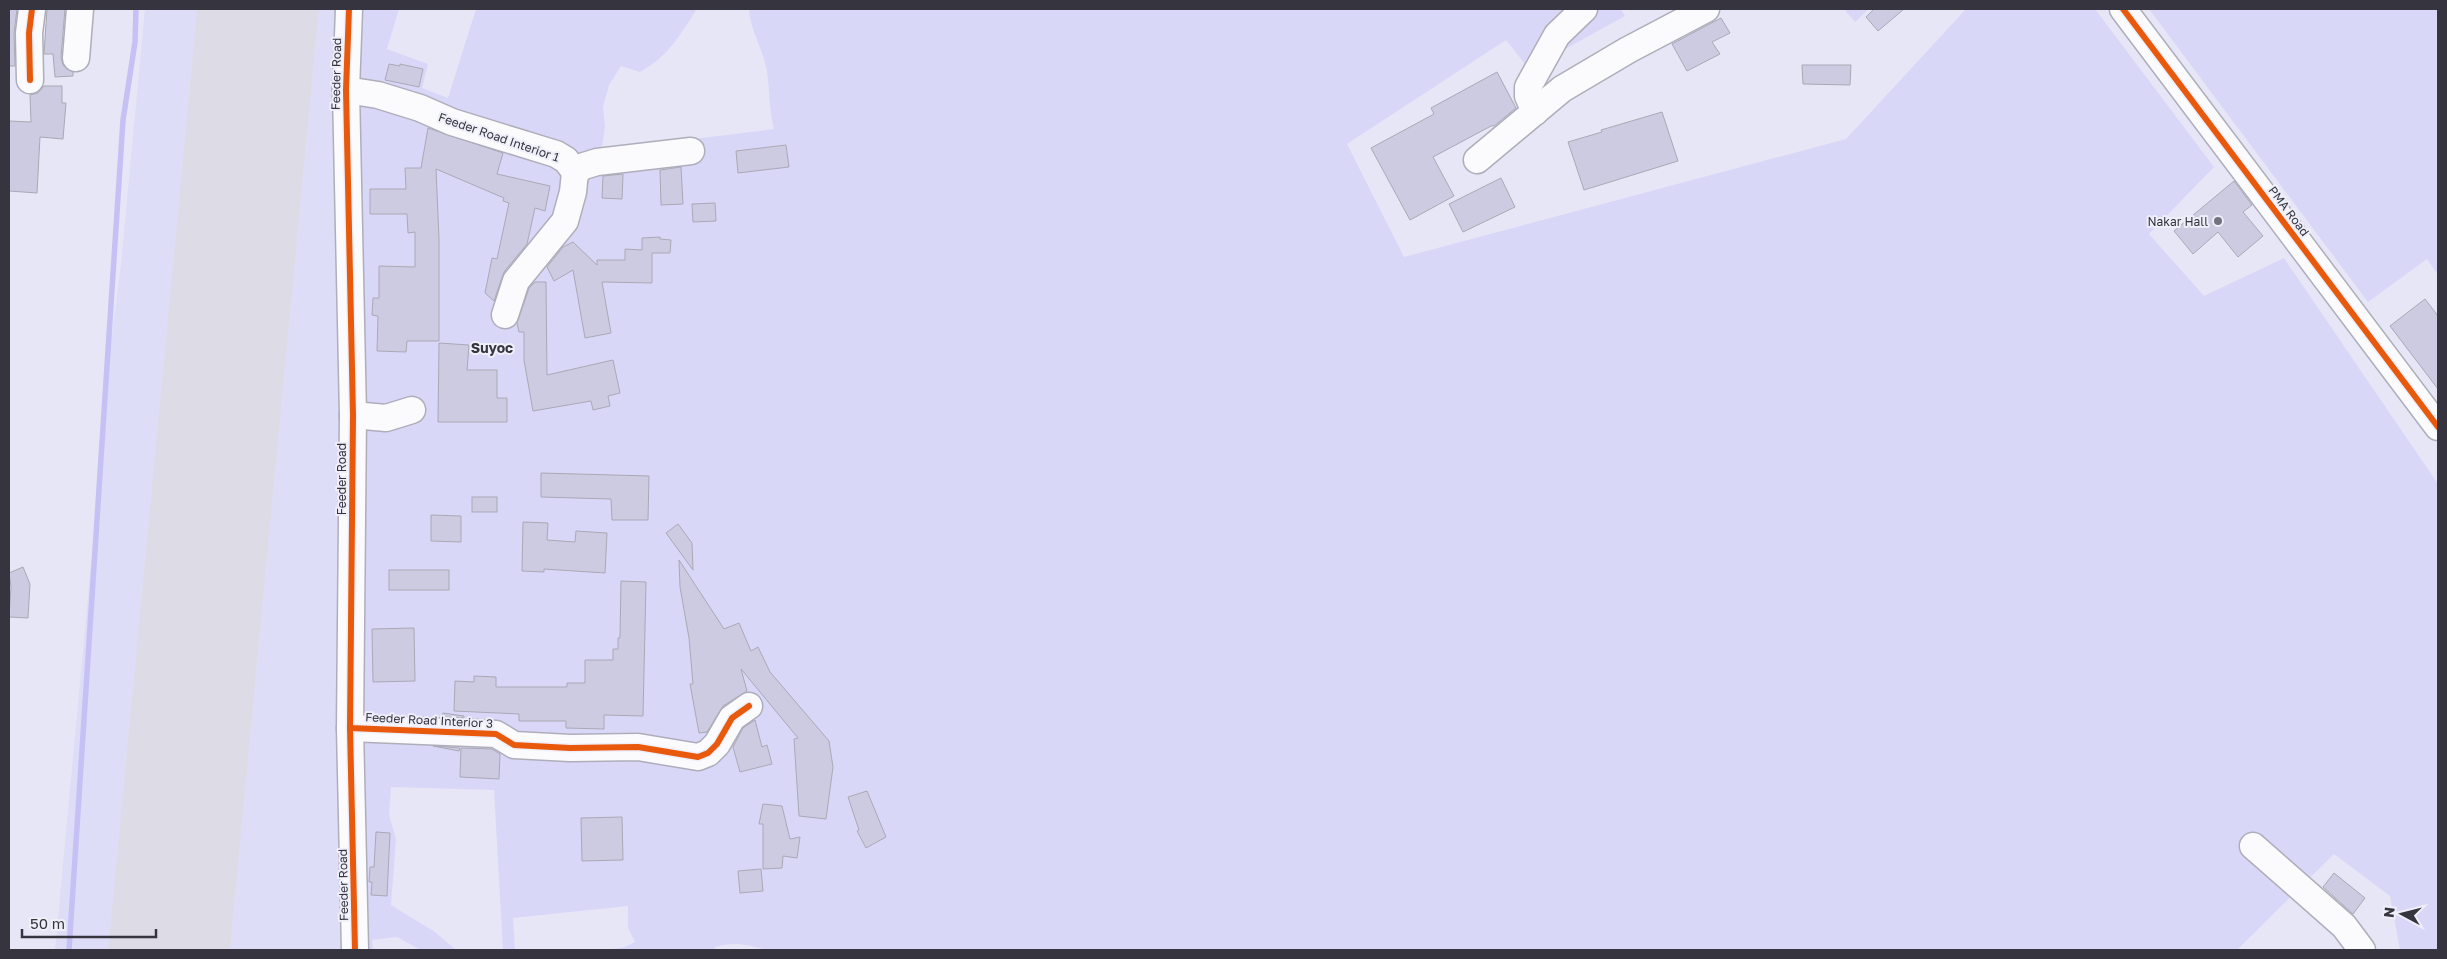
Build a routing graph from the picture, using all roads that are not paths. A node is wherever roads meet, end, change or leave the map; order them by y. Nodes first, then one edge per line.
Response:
1 (32, 9) edge
2 (80, 9) edge
3 (349, 9) edge
4 (1584, 9) edge
5 (1706, 9) edge
6 (2123, 9) edge
7 (76, 58) dead end
8 (29, 82) edge
9 (346, 90) junction
10 (1534, 112) junction
11 (691, 151) dead end
12 (1477, 160) dead end
13 (575, 172) junction
14 (505, 315) dead end
15 (412, 410) dead end
16 (353, 415) junction
17 (2438, 427) edge
18 (749, 706) dead end
19 (350, 728) junction
20 (2253, 846) dead end
21 (355, 950) edge
22 (2362, 950) edge

1 - 8 street
2 - 7 street
3 - 9 street, Feeder Road
4 - 10 street
5 - 10 street
6 - 17 street, PMA Road
9 - 13 street, Feeder Road Interior 1
9 - 16 street, Feeder Road
10 - 12 street
11 - 13 street
13 - 14 street
15 - 16 street
16 - 19 street, Feeder Road
18 - 19 street, Feeder Road Interior 3
19 - 21 street, Feeder Road
20 - 22 street

